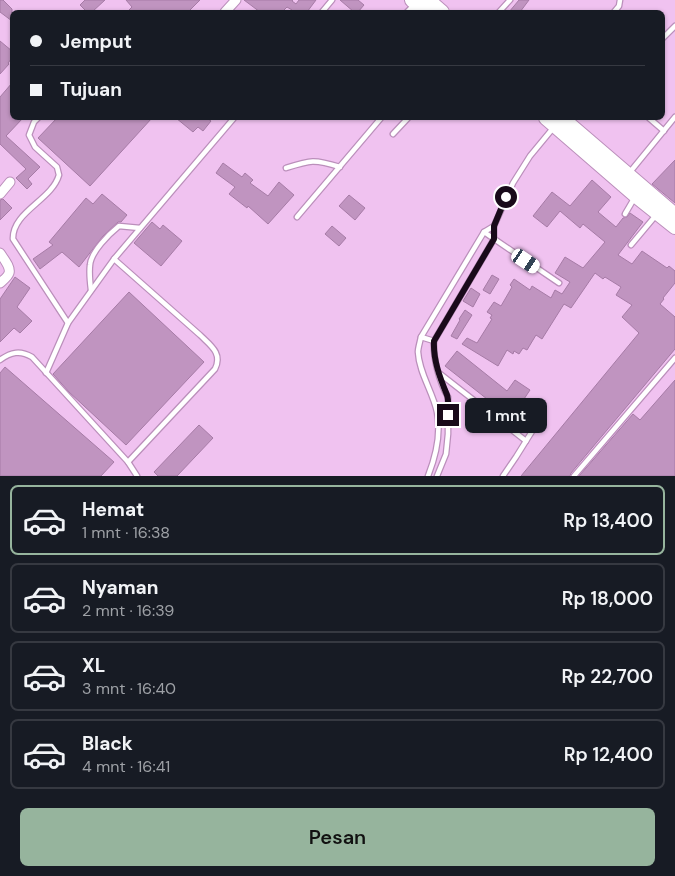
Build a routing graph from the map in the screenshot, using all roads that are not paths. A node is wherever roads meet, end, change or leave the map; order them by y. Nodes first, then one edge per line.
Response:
1 (236, 0) edge
2 (332, 0) edge
3 (509, 0) edge
4 (227, 10) edge
5 (324, 10) edge
6 (501, 10) edge
7 (675, 26) edge
8 (665, 35) edge
9 (675, 117) edge
10 (36, 120) edge
11 (232, 120) edge
12 (379, 120) edge
13 (406, 120) edge
14 (554, 120) edge
15 (651, 120) edge
16 (664, 131) junction
17 (393, 134) dead end
18 (340, 167) junction
19 (286, 168) dead end
20 (629, 174) junction
21 (10, 182) dead end
22 (0, 194) edge
23 (636, 196) junction
24 (670, 211) edge
25 (625, 214) dead end
26 (297, 216) dead end
27 (494, 226) junction
28 (675, 227) edge
29 (140, 228) junction
30 (484, 232) junction
31 (494, 239) junction
32 (631, 245) dead end
33 (0, 253) edge
34 (114, 259) junction
35 (0, 283) edge
36 (559, 283) dead end
37 (91, 292) junction
38 (68, 323) junction
39 (421, 337) junction
40 (434, 341) junction
41 (675, 358) edge
42 (0, 360) edge
43 (46, 373) junction
44 (439, 373) junction
45 (536, 407) dead end
46 (526, 441) junction
47 (128, 462) junction
48 (137, 476) edge
49 (428, 476) edge
50 (437, 476) edge
51 (503, 476) edge
52 (574, 476) edge

1 - 4 street
2 - 5 lane
3 - 6 lane
7 - 8 lane
9 - 16 lane
10 - 38 lane
11 - 29 lane
12 - 18 lane
13 - 17 lane
14 - 20 highway
14 - 23 highway
14 - 27 lane
15 - 16 lane
16 - 20 lane
18 - 19 lane
18 - 26 lane
20 - 24 highway
21 - 22 street
23 - 24 highway
23 - 25 lane
24 - 28 highway
24 - 32 lane
27 - 30 lane
27 - 31 lane
29 - 34 lane
29 - 37 lane
30 - 31 lane
30 - 39 lane
31 - 36 lane
31 - 40 lane
33 - 35 street
34 - 37 lane
34 - 47 lane
37 - 38 lane
38 - 43 lane
39 - 40 lane
39 - 49 lane
40 - 44 lane
41 - 52 lane
42 - 43 lane
43 - 47 lane
44 - 46 lane
44 - 50 lane
45 - 46 lane
46 - 51 lane
47 - 48 lane

